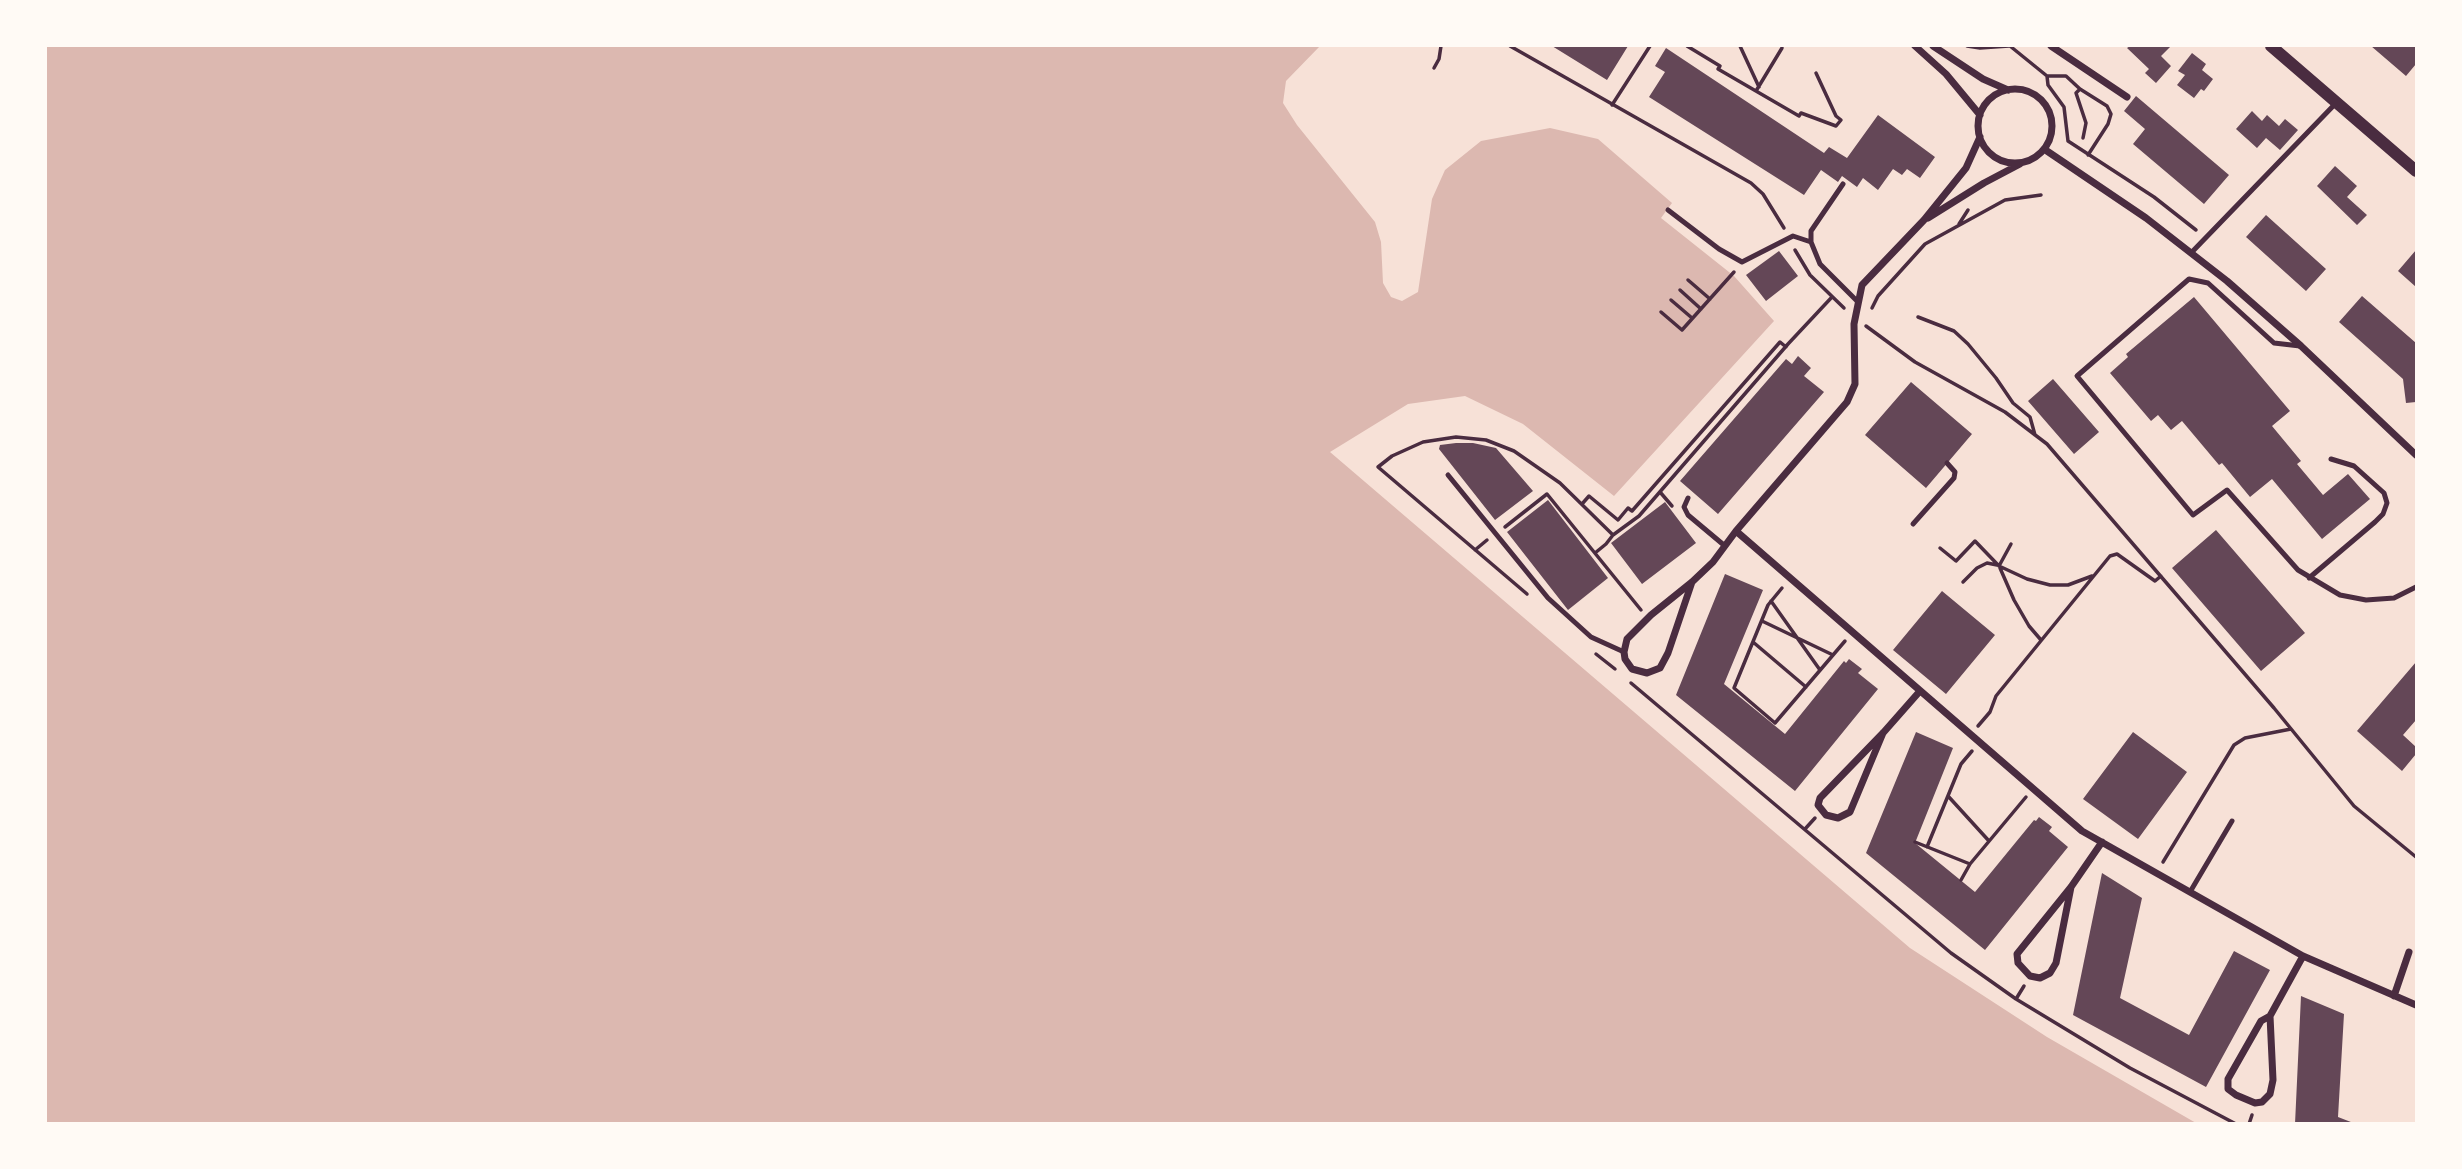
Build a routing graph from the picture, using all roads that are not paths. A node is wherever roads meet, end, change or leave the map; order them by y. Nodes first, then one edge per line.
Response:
1 (1915, 46) edge
2 (1933, 46) edge
3 (2051, 46) edge
4 (2271, 46) edge
5 (2008, 90) junction
6 (2127, 97) dead end
7 (2337, 102) junction
8 (1980, 115) junction
9 (1980, 137) junction
10 (2044, 149) junction
11 (2027, 162) junction
12 (2417, 171) edge
13 (1843, 184) dead end
14 (1668, 210) dead end
15 (1924, 220) junction
16 (1811, 242) junction
17 (2191, 253) junction
18 (1857, 301) junction
19 (2301, 346) junction
20 (2417, 455) edge
21 (2331, 459) dead end
22 (1947, 463) dead end
23 (1448, 475) dead end
24 (1688, 498) dead end
25 (1913, 524) dead end
26 (1736, 531) junction
27 (1725, 546) junction
28 (2309, 578) junction
29 (1692, 582) junction
30 (2417, 587) edge
31 (1624, 652) junction
32 (1920, 691) junction
33 (1883, 733) junction
34 (2232, 821) dead end
35 (2102, 842) junction
36 (2071, 887) junction
37 (2190, 892) junction
38 (2409, 952) dead end
39 (2303, 956) junction
40 (2394, 996) junction
41 (2417, 1005) edge
42 (2270, 1016) junction

1 - 8 street
2 - 5 street
3 - 6 street
4 - 7 street
5 - 8 street
5 - 10 street
7 - 12 street
7 - 17 lane
8 - 9 street
9 - 11 street
9 - 15 street
10 - 11 street
10 - 17 street
11 - 15 street
13 - 16 lane
14 - 16 lane
15 - 18 street
16 - 18 lane
17 - 19 street
18 - 26 street
19 - 20 street
19 - 28 lane
21 - 28 lane
22 - 25 lane
23 - 31 lane
24 - 27 lane
26 - 27 street
26 - 32 street
27 - 29 street
28 - 30 lane
29 - 31 street
29 - 31 street
32 - 33 street
32 - 35 street
33 - 33 street
34 - 37 lane
35 - 36 street
35 - 37 street
36 - 36 street
37 - 39 street
38 - 40 street
39 - 40 street
39 - 42 street
40 - 41 street
42 - 42 street

